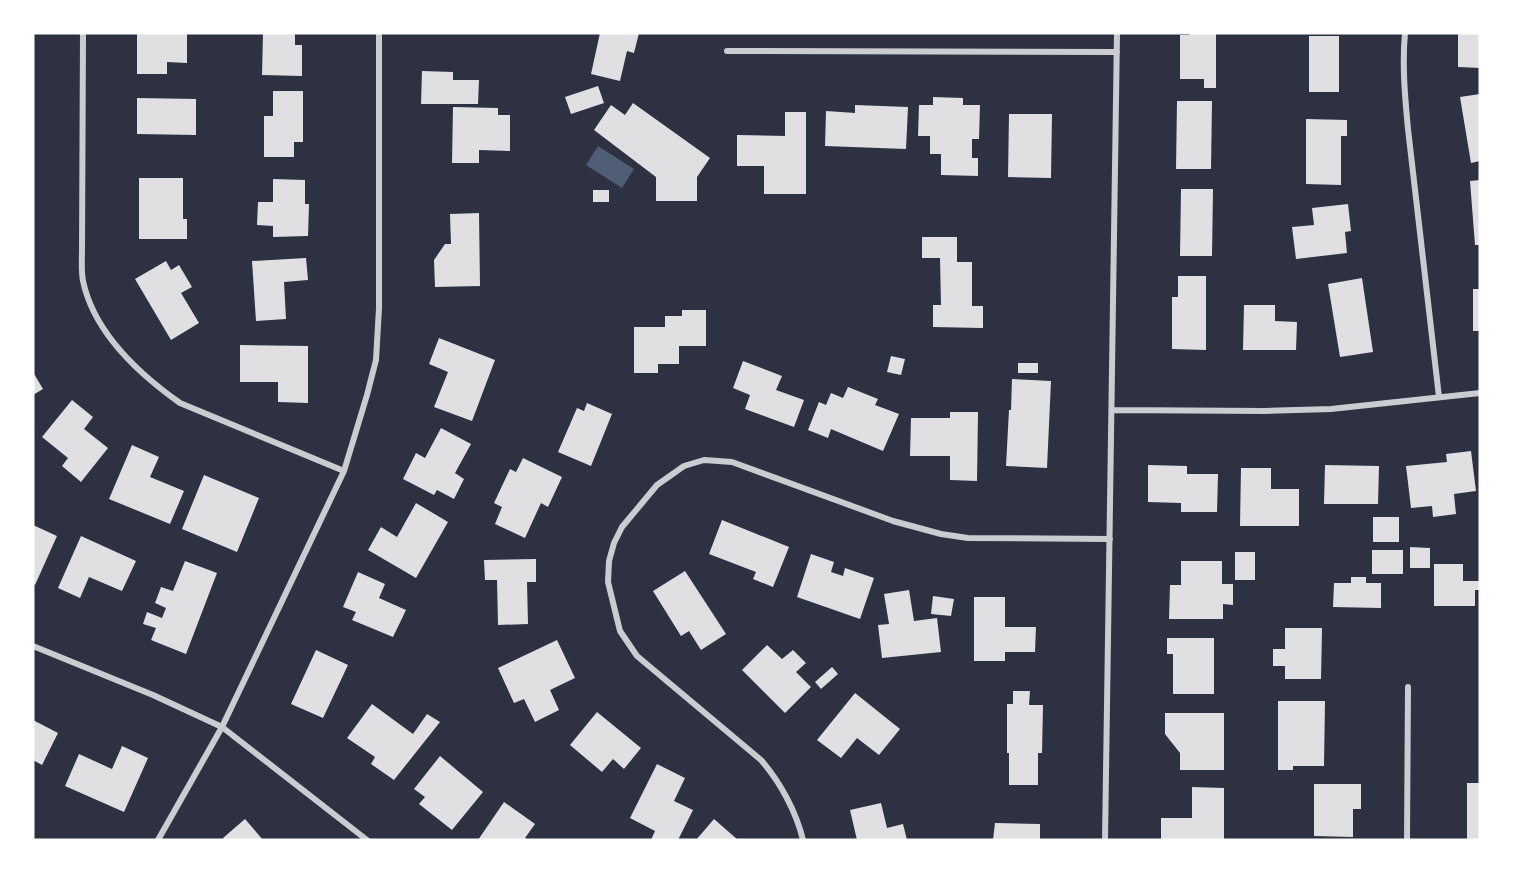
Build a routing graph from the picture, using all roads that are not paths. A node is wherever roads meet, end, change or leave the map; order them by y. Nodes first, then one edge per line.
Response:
1 (82, 33) edge
2 (379, 33) edge
3 (1117, 33) edge
4 (1405, 33) edge
5 (727, 51) dead end
6 (1117, 52) junction
7 (1480, 393) edge
8 (1439, 397) junction
9 (1112, 410) junction
10 (344, 471) junction
11 (1110, 539) junction
12 (33, 646) edge
13 (1408, 687) dead end
14 (222, 727) junction
15 (158, 840) edge
16 (367, 840) edge
17 (803, 840) edge
18 (1105, 840) edge
19 (1407, 840) edge

1 - 10 street
2 - 10 street
3 - 6 street
4 - 8 street
5 - 6 street
6 - 9 street
7 - 8 street
8 - 9 street
9 - 11 street
10 - 14 street
11 - 17 street
11 - 18 street
12 - 14 street
13 - 19 street
14 - 15 street
14 - 16 street

